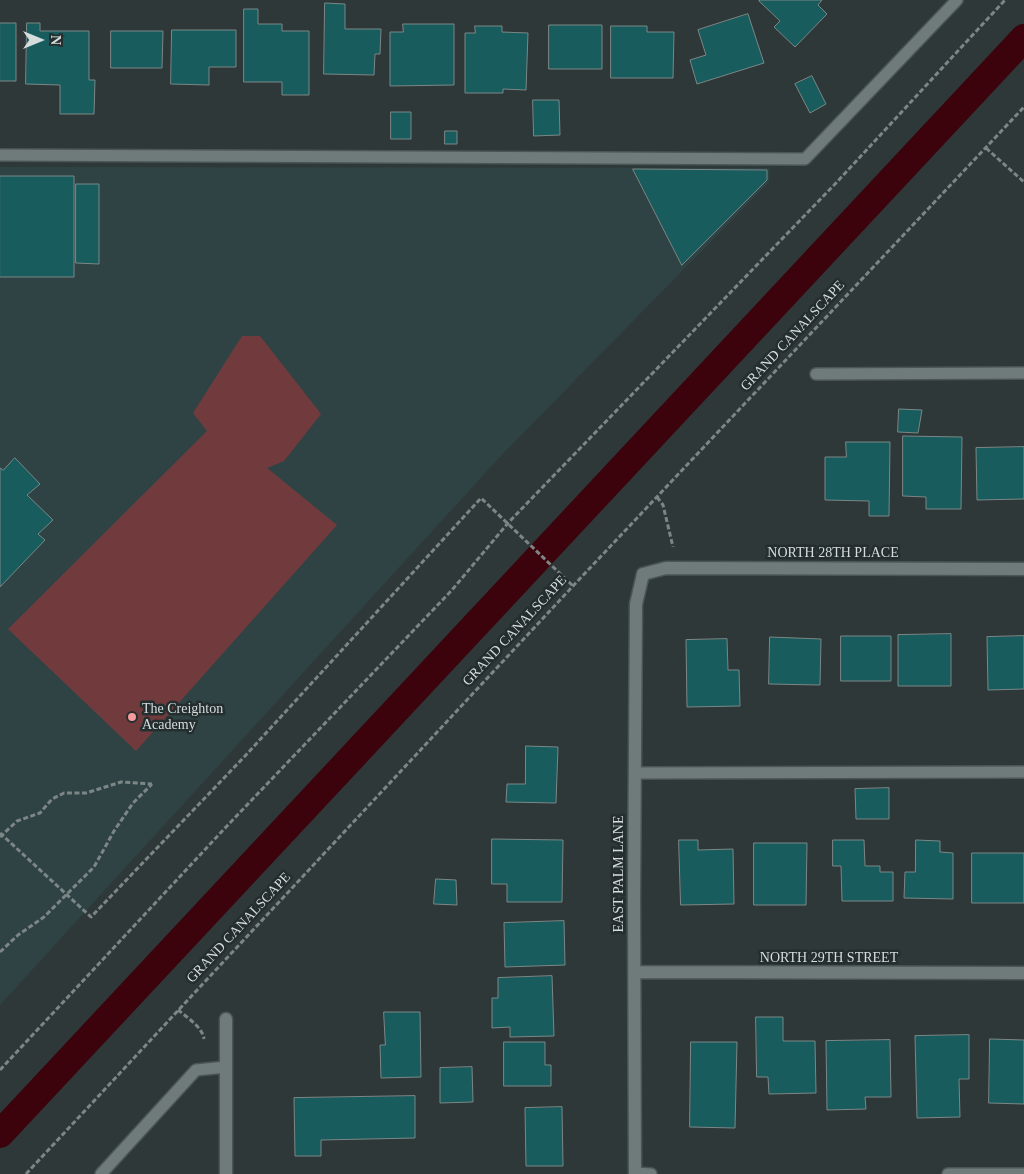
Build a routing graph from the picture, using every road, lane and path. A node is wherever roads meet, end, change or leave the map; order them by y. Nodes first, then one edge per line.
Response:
1 (957, 0) edge
2 (1004, 0) edge
3 (1024, 107) edge
4 (986, 148) junction
5 (0, 155) edge
6 (1024, 182) edge
7 (1024, 373) edge
8 (816, 374) dead end
9 (657, 497) junction
10 (508, 523) junction
11 (673, 547) dead end
12 (1024, 568) edge
13 (643, 574) joint
14 (573, 586) junction
15 (634, 772) junction
16 (1024, 772) edge
17 (1, 835) edge
18 (67, 893) junction
19 (0, 952) edge
20 (634, 972) junction
21 (1024, 973) edge
22 (178, 1010) junction
23 (226, 1019) dead end
24 (201, 1031) dead end
25 (226, 1067) junction
26 (0, 1070) edge
27 (26, 1174) edge
28 (101, 1174) edge
29 (226, 1174) edge
30 (635, 1174) edge
31 (651, 1174) edge
32 (948, 1174) edge
33 (1024, 1174) edge

1 - 5 lane
2 - 10 path
3 - 4 path, GRAND CANALSCAPE
4 - 6 path
4 - 9 path, GRAND CANALSCAPE
7 - 8 lane
9 - 11 path
9 - 14 path, GRAND CANALSCAPE
10 - 14 path
10 - 18 path
10 - 26 path
12 - 13 street, NORTH 28TH PLACE
13 - 15 street, EAST PALM LANE
14 - 22 path, GRAND CANALSCAPE
15 - 16 lane
15 - 20 street, EAST PALM LANE
17 - 18 path
17 - 18 path
18 - 19 path
20 - 21 street, NORTH 29TH STREET
20 - 30 street, EAST PALM LANE
22 - 24 path
22 - 27 path, GRAND CANALSCAPE
23 - 25 street
25 - 28 lane
25 - 29 street
30 - 31 lane
32 - 33 lane

